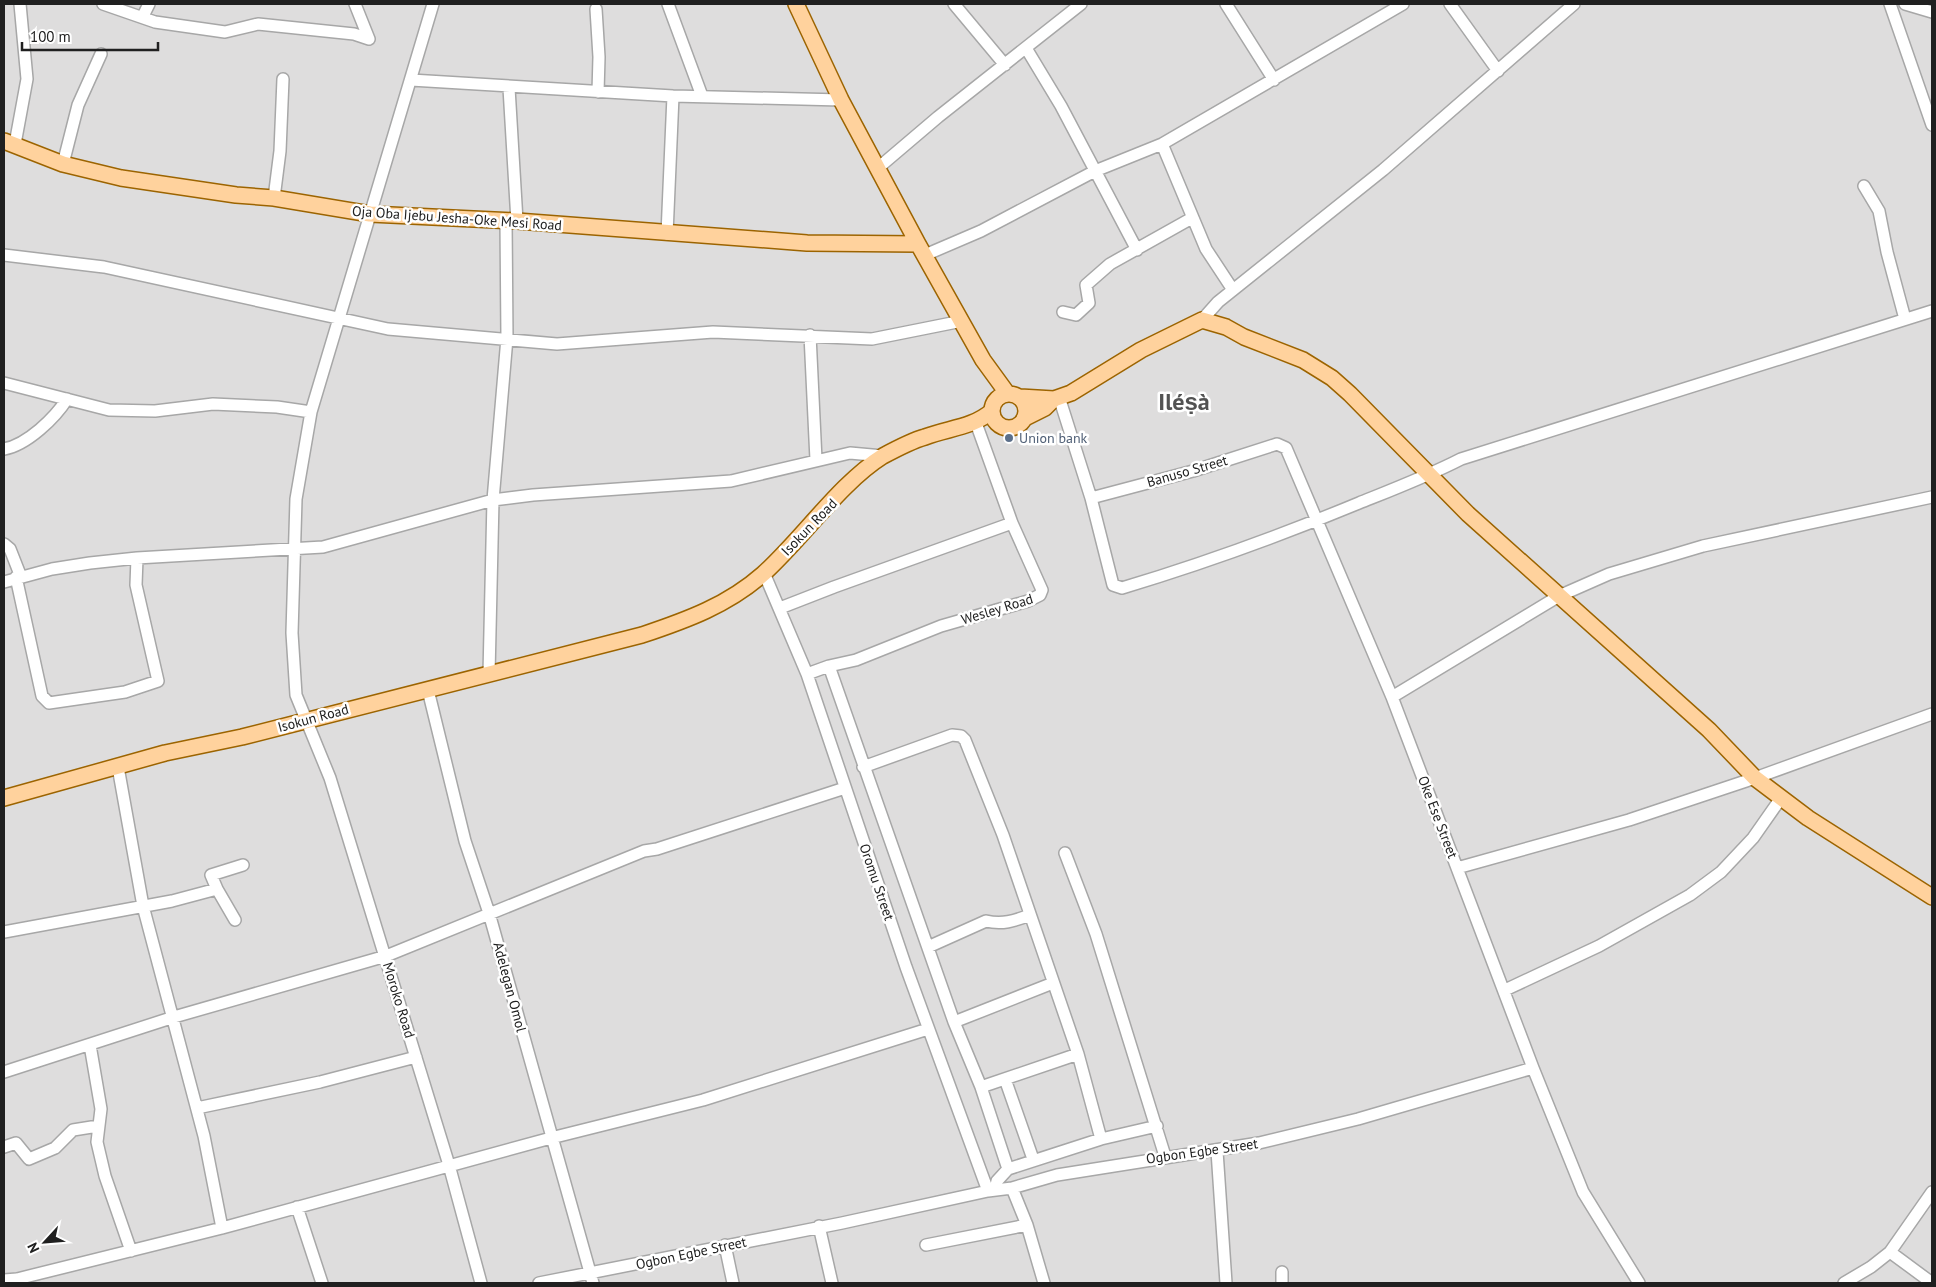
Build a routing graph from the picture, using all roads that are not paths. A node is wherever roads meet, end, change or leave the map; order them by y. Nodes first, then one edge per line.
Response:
1 (20, 4) edge
2 (103, 4) edge
3 (149, 4) edge
4 (355, 4) edge
5 (433, 4) edge
6 (668, 4) edge
7 (796, 4) edge
8 (954, 4) edge
9 (1081, 4) edge
10 (1226, 4) edge
11 (1403, 4) edge
12 (1450, 4) edge
13 (1574, 4) edge
14 (1890, 4) edge
15 (1905, 4) edge
16 (596, 9) dead end
17 (1932, 12) edge
18 (143, 16) junction
19 (1026, 48) junction
20 (101, 54) dead end
21 (1005, 65) junction
22 (1498, 71) junction
23 (283, 79) dead end
24 (411, 80) junction
25 (1274, 80) junction
26 (509, 88) junction
27 (598, 92) junction
28 (673, 96) junction
29 (702, 96) junction
30 (841, 100) junction
31 (1932, 125) edge
32 (9, 142) edge
33 (1162, 144) junction
34 (63, 164) junction
35 (878, 168) junction
36 (1095, 171) junction
37 (1864, 186) dead end
38 (274, 198) junction
39 (370, 214) junction
40 (1192, 218) junction
41 (511, 221) junction
42 (667, 234) junction
43 (922, 249) junction
44 (1137, 250) junction
45 (4, 255) edge
46 (1233, 290) junction
47 (1932, 311) edge
48 (1063, 312) dead end
49 (341, 318) junction
50 (1905, 319) junction
51 (1202, 320) junction
52 (962, 321) junction
53 (810, 336) junction
54 (508, 338) junction
55 (983, 360) junction
56 (4, 383) edge
57 (1014, 395) junction
58 (1057, 398) junction
59 (67, 399) junction
60 (992, 407) junction
61 (311, 412) junction
62 (1025, 418) junction
63 (976, 423) junction
64 (1002, 426) junction
65 (1283, 445) joint
66 (4, 449) edge
67 (883, 456) junction
68 (816, 460) junction
69 (1428, 475) junction
70 (1932, 497) edge
71 (1091, 498) junction
72 (493, 500) junction
73 (1319, 520) junction
74 (1012, 523) junction
75 (4, 544) edge
76 (294, 550) junction
77 (138, 558) junction
78 (764, 573) junction
79 (18, 577) junction
80 (4, 582) edge
81 (1559, 596) junction
82 (780, 608) junction
83 (829, 666) junction
84 (489, 674) junction
85 (807, 674) junction
86 (428, 690) junction
87 (1392, 697) junction
88 (1932, 714) edge
89 (306, 720) junction
90 (863, 766) junction
91 (118, 767) junction
92 (1755, 778) junction
93 (845, 788) junction
94 (4, 798) edge
95 (1783, 800) junction
96 (1066, 853) dead end
97 (243, 866) dead end
98 (1457, 868) junction
99 (217, 889) junction
100 (1932, 898) edge
101 (144, 906) junction
102 (489, 913) junction
103 (1030, 915) junction
104 (235, 920) dead end
105 (4, 932) edge
106 (928, 946) junction
107 (386, 956) junction
108 (1053, 982) junction
109 (1505, 990) junction
110 (174, 1017) junction
111 (954, 1022) junction
112 (928, 1029) junction
113 (90, 1045) junction
114 (1078, 1054) junction
115 (416, 1057) junction
116 (1533, 1068) junction
117 (4, 1072) edge
118 (1005, 1079) junction
119 (981, 1087) junction
120 (197, 1108) junction
121 (98, 1126) junction
122 (1158, 1126) junction
123 (551, 1138) junction
124 (1101, 1139) junction
125 (4, 1147) edge
126 (1217, 1151) junction
127 (1165, 1156) junction
128 (1033, 1159) junction
129 (449, 1166) junction
130 (1008, 1169) junction
131 (1012, 1188) junction
132 (992, 1190) junction
133 (1932, 1192) edge
134 (297, 1208) junction
135 (1027, 1225) junction
136 (819, 1226) junction
137 (222, 1228) junction
138 (725, 1245) junction
139 (926, 1245) dead end
140 (131, 1251) junction
141 (1890, 1252) junction
142 (592, 1279) edge
143 (4, 1280) edge
144 (17, 1281) edge
145 (322, 1283) edge
146 (481, 1283) edge
147 (539, 1283) edge
148 (733, 1283) edge
149 (832, 1283) edge
150 (1044, 1283) edge
151 (1226, 1283) edge
152 (1638, 1283) edge
153 (1844, 1283) edge
154 (1932, 1283) edge

1 - 32 street
2 - 18 street
3 - 18 street
4 - 18 street
5 - 24 street, Moroko Road
6 - 29 street
7 - 30 main road
8 - 21 street
9 - 19 street
10 - 25 street
11 - 25 street
12 - 22 street
13 - 22 street
14 - 31 street
15 - 17 street
16 - 27 street
19 - 21 street
19 - 36 street
20 - 34 street
21 - 35 street
22 - 46 street
23 - 38 street
24 - 26 street
24 - 39 street, Moroko Road
25 - 33 street
26 - 27 street
26 - 41 street
27 - 28 street
28 - 29 street
28 - 42 street
29 - 30 street
30 - 35 main road
32 - 34 main road, Oja Oba Ijebu Jesha-Oke Mesi Road
33 - 36 street
33 - 40 street
34 - 38 main road, Oja Oba Ijebu Jesha-Oke Mesi Road
35 - 43 main road
36 - 43 street
36 - 44 street
37 - 50 street
38 - 39 main road, Oja Oba Ijebu Jesha-Oke Mesi Road
39 - 41 main road, Oja Oba Ijebu Jesha-Oke Mesi Road
39 - 49 street, Moroko Road
40 - 44 street
40 - 46 street
41 - 42 main road, Oja Oba Ijebu Jesha-Oke Mesi Road
41 - 54 street
42 - 43 main road, Oja Oba Ijebu Jesha-Oke Mesi Road
43 - 52 main road
44 - 48 street
45 - 49 street
46 - 51 street
47 - 50 street
49 - 54 street
49 - 61 street, Moroko Road
50 - 69 street
51 - 58 main road
51 - 69 main road
52 - 53 street
52 - 55 main road
53 - 54 street
53 - 68 street
54 - 72 street
55 - 57 main road
55 - 60 main road
56 - 59 street
57 - 58 main road
57 - 60 main road
57 - 62 main road
58 - 62 main road
58 - 71 street
59 - 61 street
59 - 66 street
60 - 63 main road
60 - 64 main road
61 - 76 street, Moroko Road
62 - 64 main road
63 - 64 main road
63 - 67 main road, Isokun Road
63 - 74 street, Wesley Road
65 - 71 street, Banuso Street
65 - 73 street, Oke Ese Street
67 - 68 street
67 - 78 main road, Isokun Road
68 - 72 street
69 - 73 street
69 - 81 main road
70 - 81 street
71 - 73 street
72 - 76 street
72 - 84 street
73 - 87 street, Oke Ese Street
74 - 82 street
74 - 83 street, Wesley Road
75 - 79 street
76 - 77 street
76 - 89 street, Moroko Road
77 - 79 street
77 - 79 street
78 - 82 street, Oromu Street
78 - 84 main road, Isokun Road
79 - 80 street
81 - 87 street
81 - 92 main road
82 - 85 street, Oromu Street
83 - 85 street, Wesley Road
83 - 90 street
84 - 86 main road, Isokun Road
85 - 93 street, Oromu Street
86 - 89 main road, Isokun Road
86 - 102 street, Adelegan Omol
87 - 98 street, Oke Ese Street
88 - 92 street
89 - 91 main road, Isokun Road
89 - 107 street, Moroko Road
90 - 103 street
90 - 106 street
91 - 94 main road, Isokun Road
91 - 101 street
92 - 95 main road
92 - 98 street
93 - 102 street
93 - 112 street, Oromu Street
95 - 100 main road
95 - 109 street
96 - 122 street
97 - 99 street
98 - 109 street, Oke Ese Street
99 - 101 street
99 - 104 street
101 - 105 street
101 - 110 street
102 - 107 street
102 - 123 street, Adelegan Omol
103 - 106 street
103 - 108 street
106 - 111 street
107 - 110 street
107 - 115 street, Moroko Road
108 - 111 street
108 - 114 street
109 - 116 street, Oke Ese Street
110 - 113 street
110 - 120 street
111 - 119 street
112 - 123 street
112 - 132 street, Oromu Street
113 - 117 street
113 - 121 street
114 - 118 street
114 - 124 street
115 - 120 street
115 - 129 street, Moroko Road
116 - 126 street, Ogbon Egbe Street
116 - 152 street, Oke Ese Street
118 - 119 street
118 - 128 street
119 - 130 street
120 - 137 street
121 - 125 street
121 - 140 street
122 - 124 street
122 - 127 street
123 - 129 street
123 - 142 street, Adelegan Omol
124 - 128 street
126 - 127 street, Ogbon Egbe Street
126 - 151 street
127 - 131 street, Ogbon Egbe Street
128 - 130 street
129 - 134 street
129 - 146 street, Moroko Road
130 - 132 street
131 - 132 street, Ogbon Egbe Street
131 - 135 street
132 - 136 street, Ogbon Egbe Street
133 - 141 street
134 - 137 street
134 - 145 street
135 - 139 street
135 - 150 street
136 - 138 street, Ogbon Egbe Street
136 - 149 street
137 - 140 street
138 - 142 street, Ogbon Egbe Street
138 - 148 street
140 - 144 street
141 - 153 street
141 - 154 street
142 - 147 street, Ogbon Egbe Street
143 - 144 street

